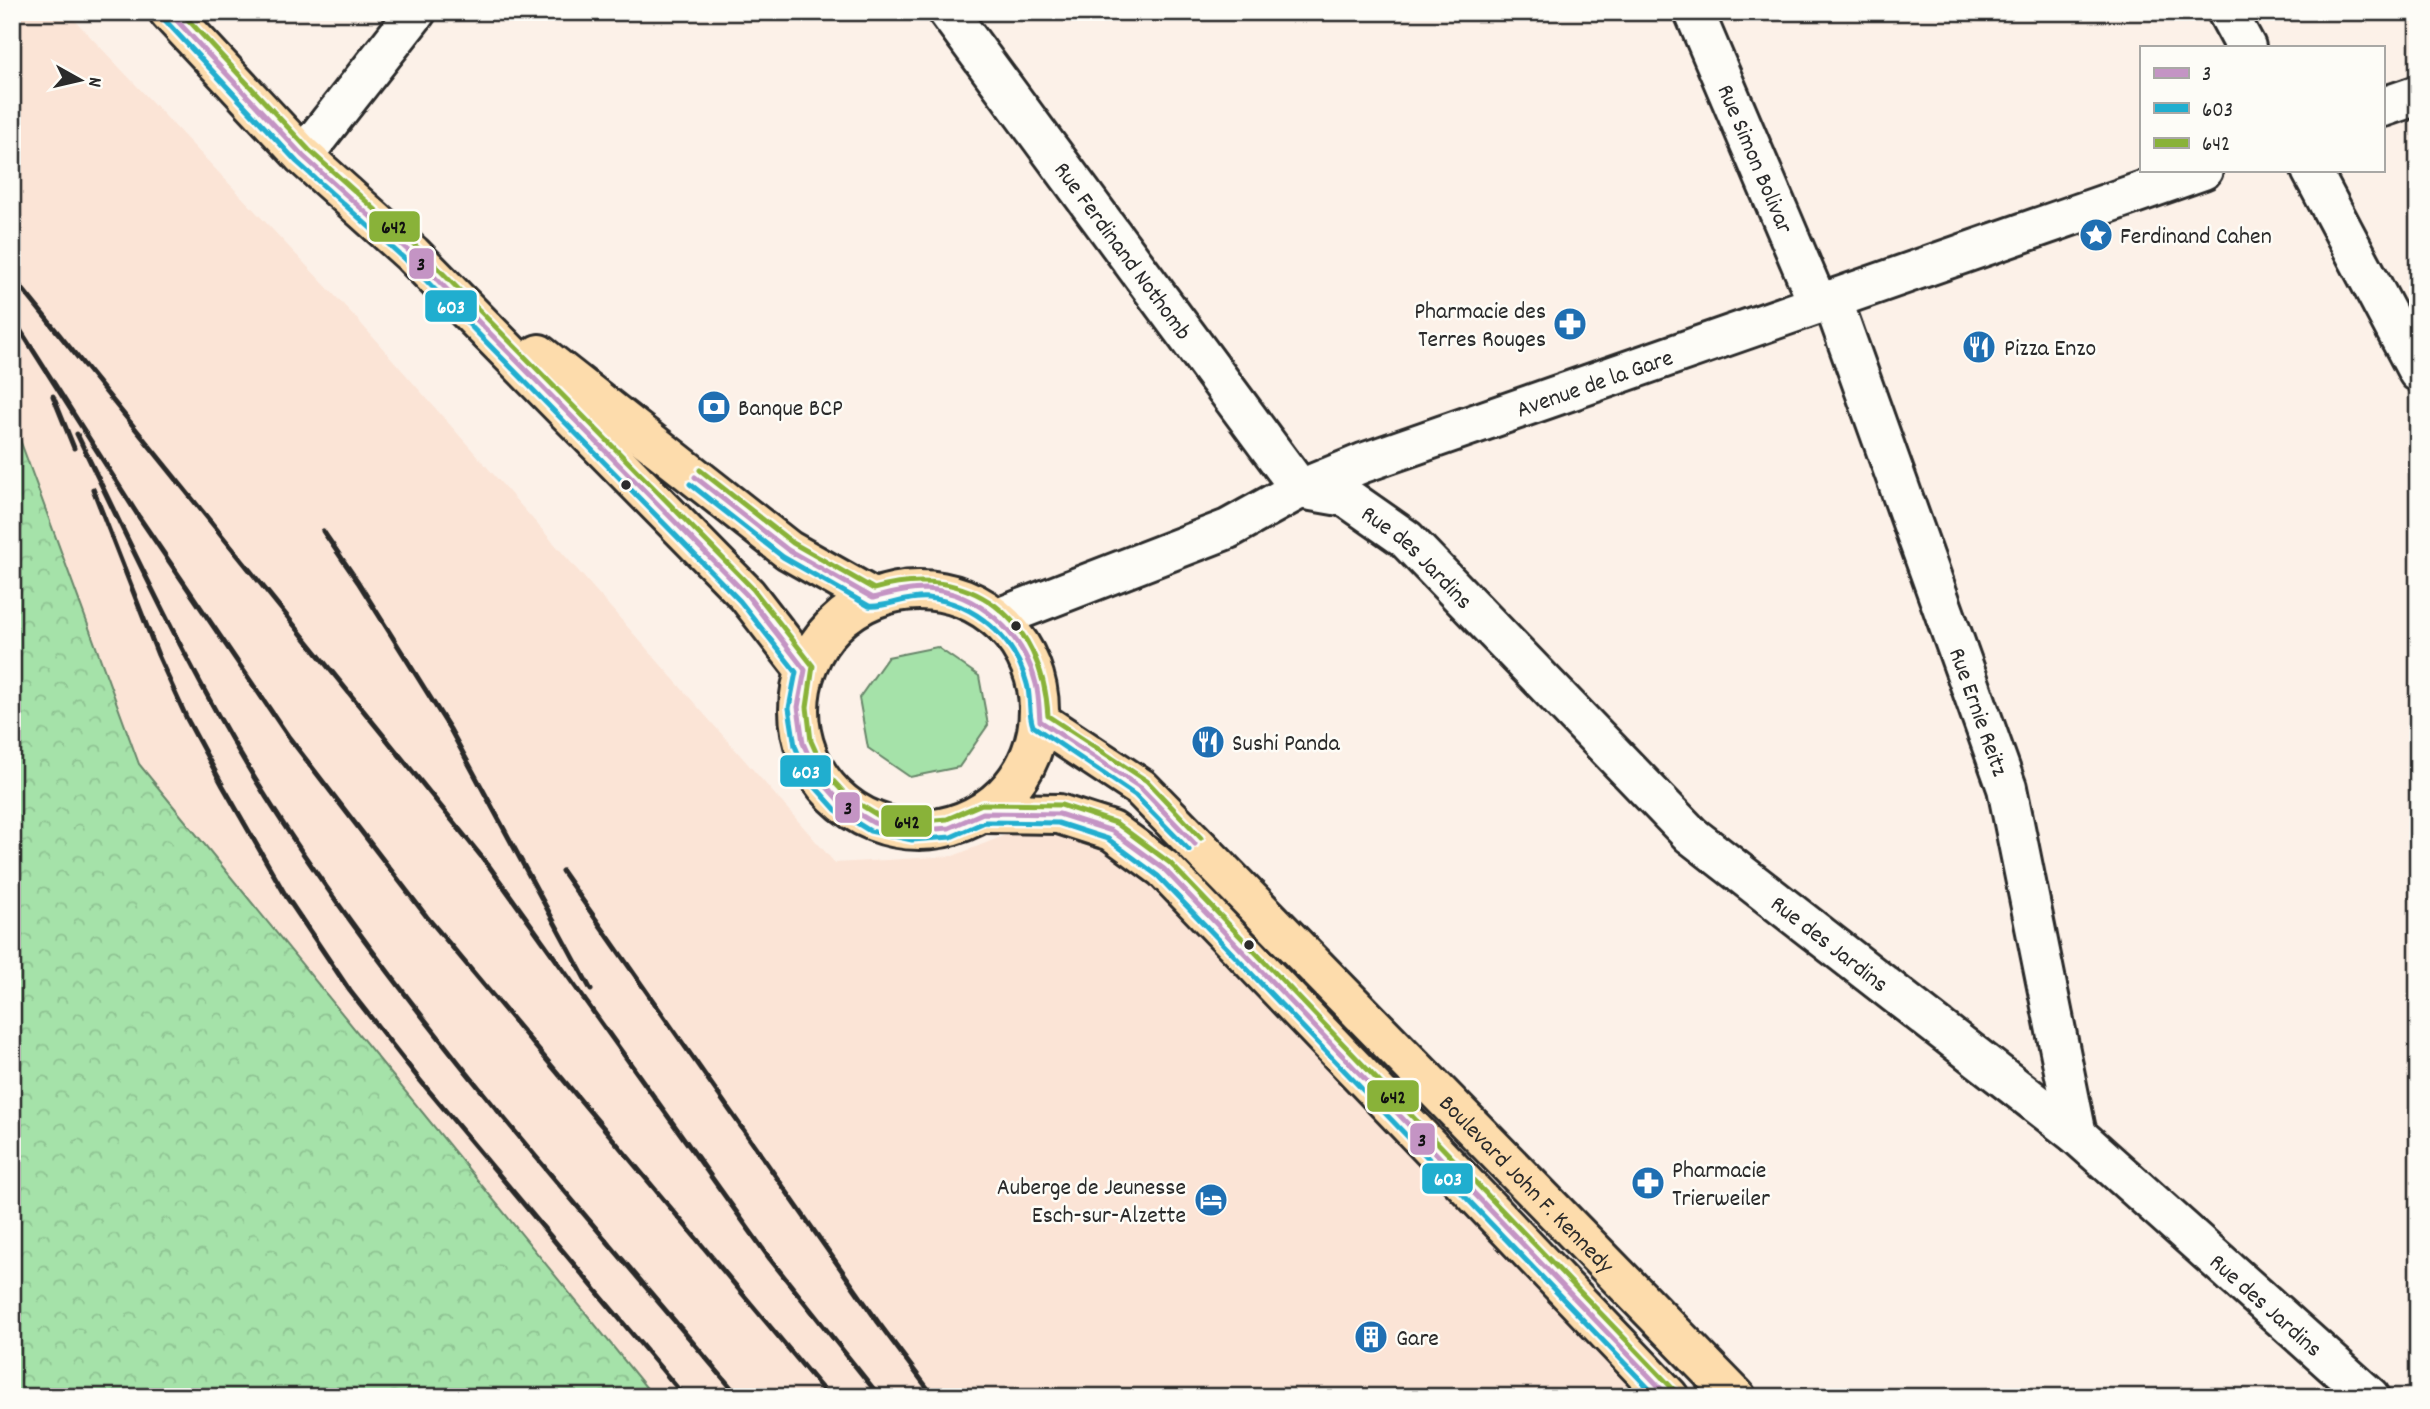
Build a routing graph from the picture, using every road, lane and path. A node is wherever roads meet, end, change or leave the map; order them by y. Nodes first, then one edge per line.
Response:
1 (169, 12) edge
2 (416, 12) edge
3 (948, 12) edge
4 (1694, 12) edge
5 (2227, 12) edge
6 (2245, 46) edge
7 (2418, 95) edge
8 (2384, 107) edge
9 (303, 156) junction
10 (2197, 172) edge
11 (2312, 172) edge
12 (412, 254) junction
13 (1825, 302) junction
14 (2418, 372) edge
15 (1300, 489) junction
16 (873, 598) junction
17 (998, 618) junction
18 (805, 670) junction
19 (1040, 721) junction
20 (983, 813) junction
21 (2077, 1135) junction
22 (1669, 1397) edge
23 (1736, 1397) edge
24 (2370, 1397) edge

1 - 9 main road
2 - 9 street
3 - 15 street, Rue Ferdinand Nothomb
4 - 13 street, Rue Simon Bolivar
5 - 6 street
7 - 8 street
9 - 12 main road
10 - 13 street, Avenue de la Gare
11 - 14 street
12 - 16 main road
12 - 18 main road
13 - 15 street, Avenue de la Gare
13 - 21 street, Rue Ernie Reitz
15 - 17 street, Avenue de la Gare
15 - 21 street, Rue des Jardins
16 - 17 main road
16 - 18 main road
17 - 19 main road
18 - 20 main road
19 - 20 main road
19 - 23 main road, Boulevard John F. Kennedy
20 - 22 main road, Boulevard John F. Kennedy
21 - 24 street, Rue des Jardins

